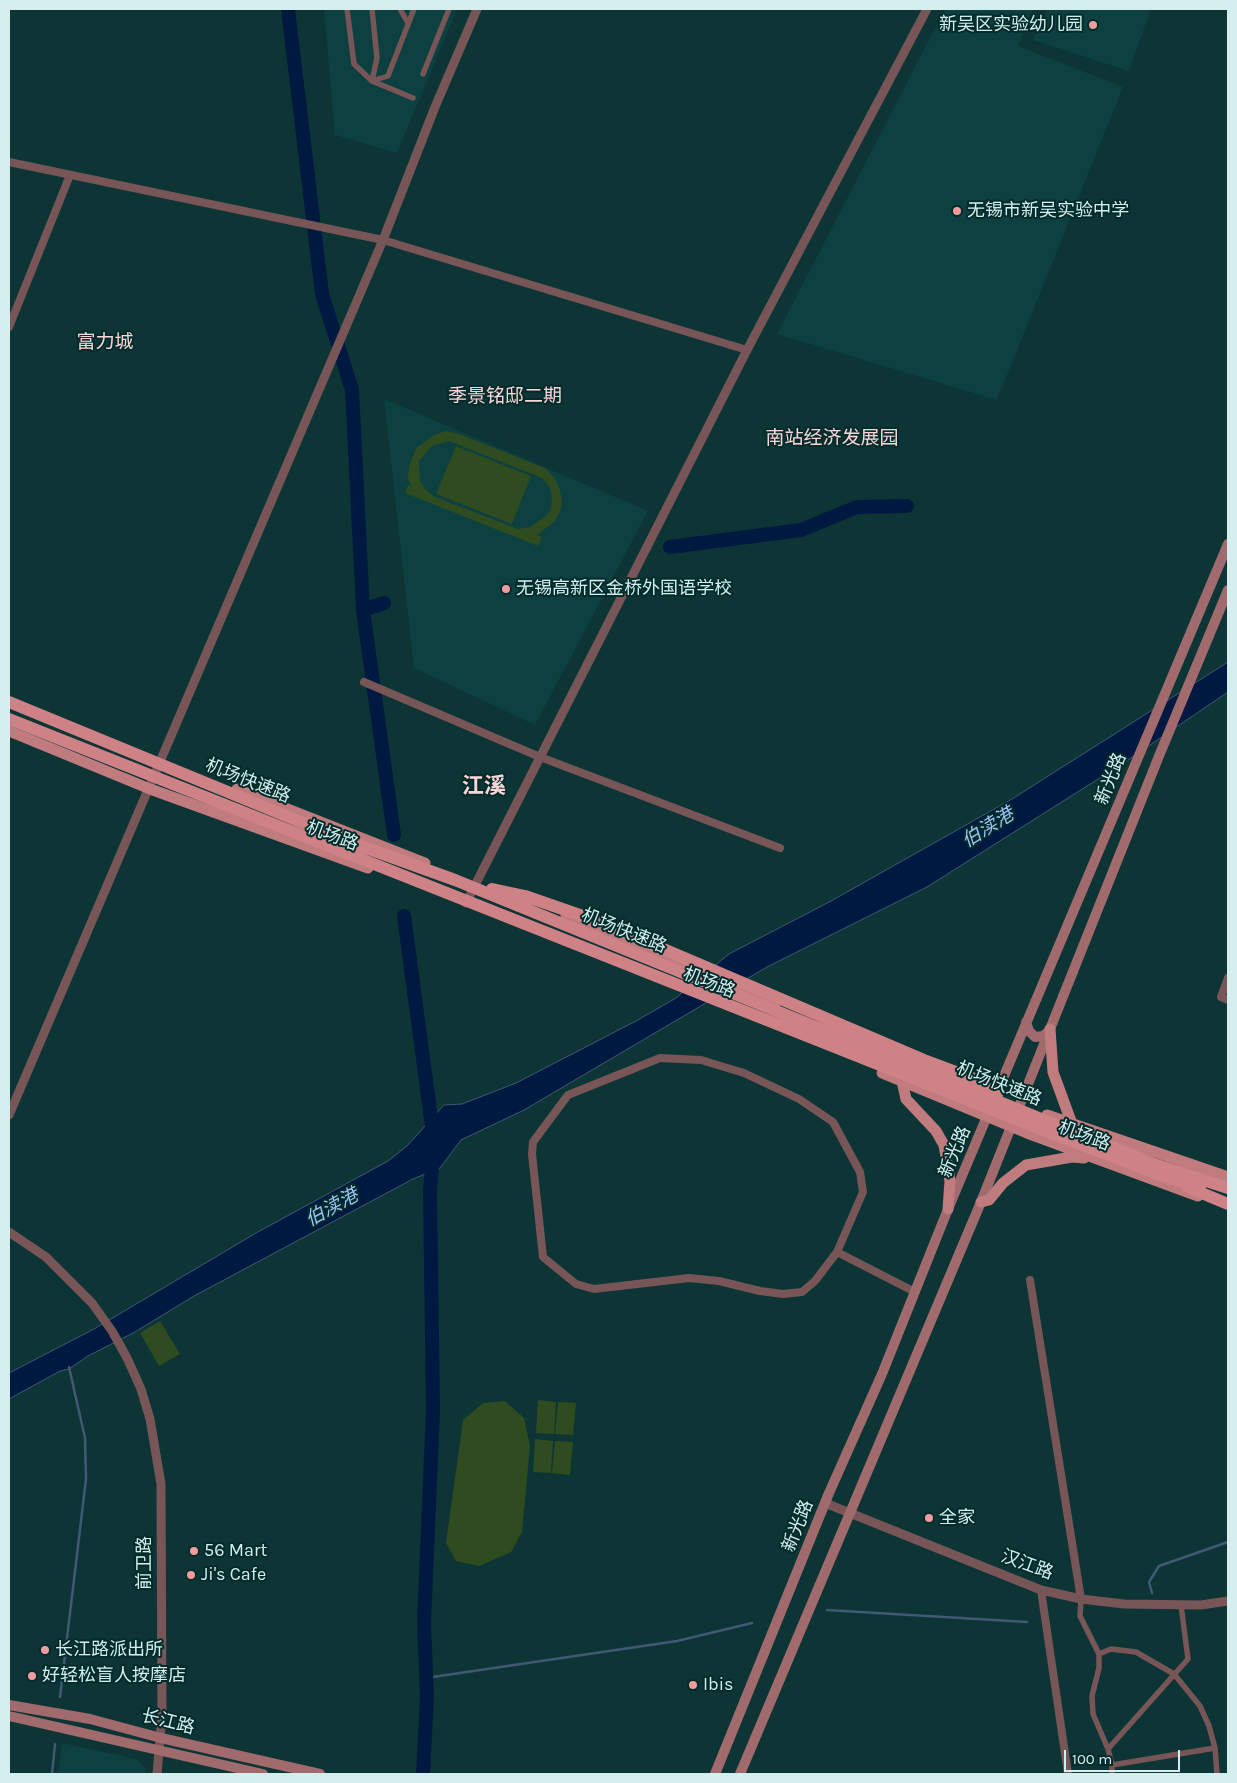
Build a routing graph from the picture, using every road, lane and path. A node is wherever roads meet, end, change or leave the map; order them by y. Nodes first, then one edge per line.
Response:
1 (347, 9) edge
2 (372, 9) edge
3 (400, 9) edge
4 (414, 9) edge
5 (449, 9) edge
6 (477, 9) edge
7 (927, 9) edge
8 (408, 23) junction
9 (423, 74) dead end
10 (372, 81) junction
11 (413, 98) dead end
12 (9, 162) edge
13 (70, 175) junction
14 (383, 240) junction
15 (9, 327) edge
16 (747, 350) junction
17 (1228, 544) edge
18 (1228, 590) edge
19 (364, 682) dead end
20 (9, 697) edge
21 (9, 702) edge
22 (9, 719) edge
23 (9, 731) edge
24 (540, 757) junction
25 (162, 760) junction
26 (150, 789) junction
27 (780, 848) dead end
28 (455, 880) junction
29 (476, 883) junction
30 (466, 903) junction
31 (1228, 978) edge
32 (1228, 1000) edge
33 (1026, 1022) junction
34 (1050, 1029) junction
35 (902, 1081) junction
36 (997, 1096) junction
37 (1019, 1105) junction
38 (9, 1115) edge
39 (988, 1117) junction
40 (1072, 1124) junction
41 (1010, 1126) junction
42 (1097, 1159) junction
43 (1155, 1174) junction
44 (1228, 1177) edge
45 (1228, 1188) edge
46 (1228, 1196) edge
47 (981, 1202) junction
48 (1228, 1204) edge
49 (948, 1209) junction
50 (9, 1232) edge
51 (837, 1252) junction
52 (1030, 1280) dead end
53 (915, 1292) junction
54 (825, 1503) junction
55 (849, 1512) junction
56 (1041, 1590) junction
57 (1081, 1599) junction
58 (1228, 1601) edge
59 (1181, 1605) junction
60 (1099, 1654) junction
61 (1174, 1674) junction
62 (9, 1705) edge
63 (9, 1716) edge
64 (161, 1738) junction
65 (1215, 1748) junction
66 (1108, 1749) junction
67 (160, 1750) junction
68 (720, 1762) junction
69 (1112, 1765) junction
70 (157, 1774) edge
71 (263, 1774) edge
72 (320, 1774) edge
73 (707, 1774) edge
74 (715, 1774) edge
75 (740, 1774) edge
76 (1068, 1774) edge
77 (1112, 1774) edge
78 (1217, 1774) edge

1 - 10 street
2 - 10 street
3 - 8 street
4 - 8 street
5 - 9 street
6 - 14 street
7 - 16 street
8 - 10 street
10 - 11 street
12 - 13 street
13 - 14 street
13 - 15 street
14 - 16 street
14 - 25 street
16 - 24 street
17 - 33 main road, 新光路
18 - 34 main road, 新光路
19 - 24 street
20 - 25 main road, 机场路
21 - 28 highway, 机场快速路, bridge
22 - 43 highway, 机场快速路, bridge
23 - 26 main road, 机场路
24 - 27 street
24 - 29 street
25 - 26 street
25 - 29 main road, 机场路
26 - 30 main road, 机场路
26 - 38 street
28 - 36 highway, bridge
28 - 45 highway, 机场快速路, bridge
29 - 30 street
29 - 36 main road, 机场路
30 - 35 main road, 机场路, bridge
31 - 32 street
33 - 34 main road
33 - 36 main road, 新光路
34 - 37 main road, 新光路
34 - 40 main road
35 - 39 main road, 机场路
35 - 49 main road
36 - 37 main road, 机场路
36 - 39 main road, 新光路
37 - 40 main road, 机场路
37 - 41 main road, 新光路
39 - 41 main road, 机场路
39 - 49 main road, 新光路
40 - 44 main road, 机场路
41 - 42 main road, 机场路
41 - 47 main road, 新光路
42 - 47 main road
42 - 48 main road, 机场路
43 - 46 highway, 机场快速路, bridge
43 - 48 highway, bridge
47 - 55 main road, 新光路
49 - 53 main road, 新光路
50 - 64 street, 前卫路
51 - 51 street
51 - 53 street
52 - 57 street
53 - 54 main road, 新光路
54 - 55 street, 汉江路
54 - 68 main road, 新光路
55 - 56 street, 汉江路
55 - 75 main road, 新光路
56 - 57 street, 汉江路
56 - 76 street
57 - 59 street, 汉江路
57 - 60 street
58 - 59 street, 汉江路
59 - 61 street
60 - 61 street
60 - 66 street
61 - 65 street
61 - 66 street
62 - 64 main road, 长江路
63 - 67 main road, 长江路
64 - 67 street, 前卫路
64 - 72 main road, 长江路
65 - 69 street
65 - 78 street
66 - 69 street
67 - 70 street, 前卫路
67 - 71 main road, 长江路
68 - 73 main road
68 - 74 main road, 新光路
69 - 77 street

